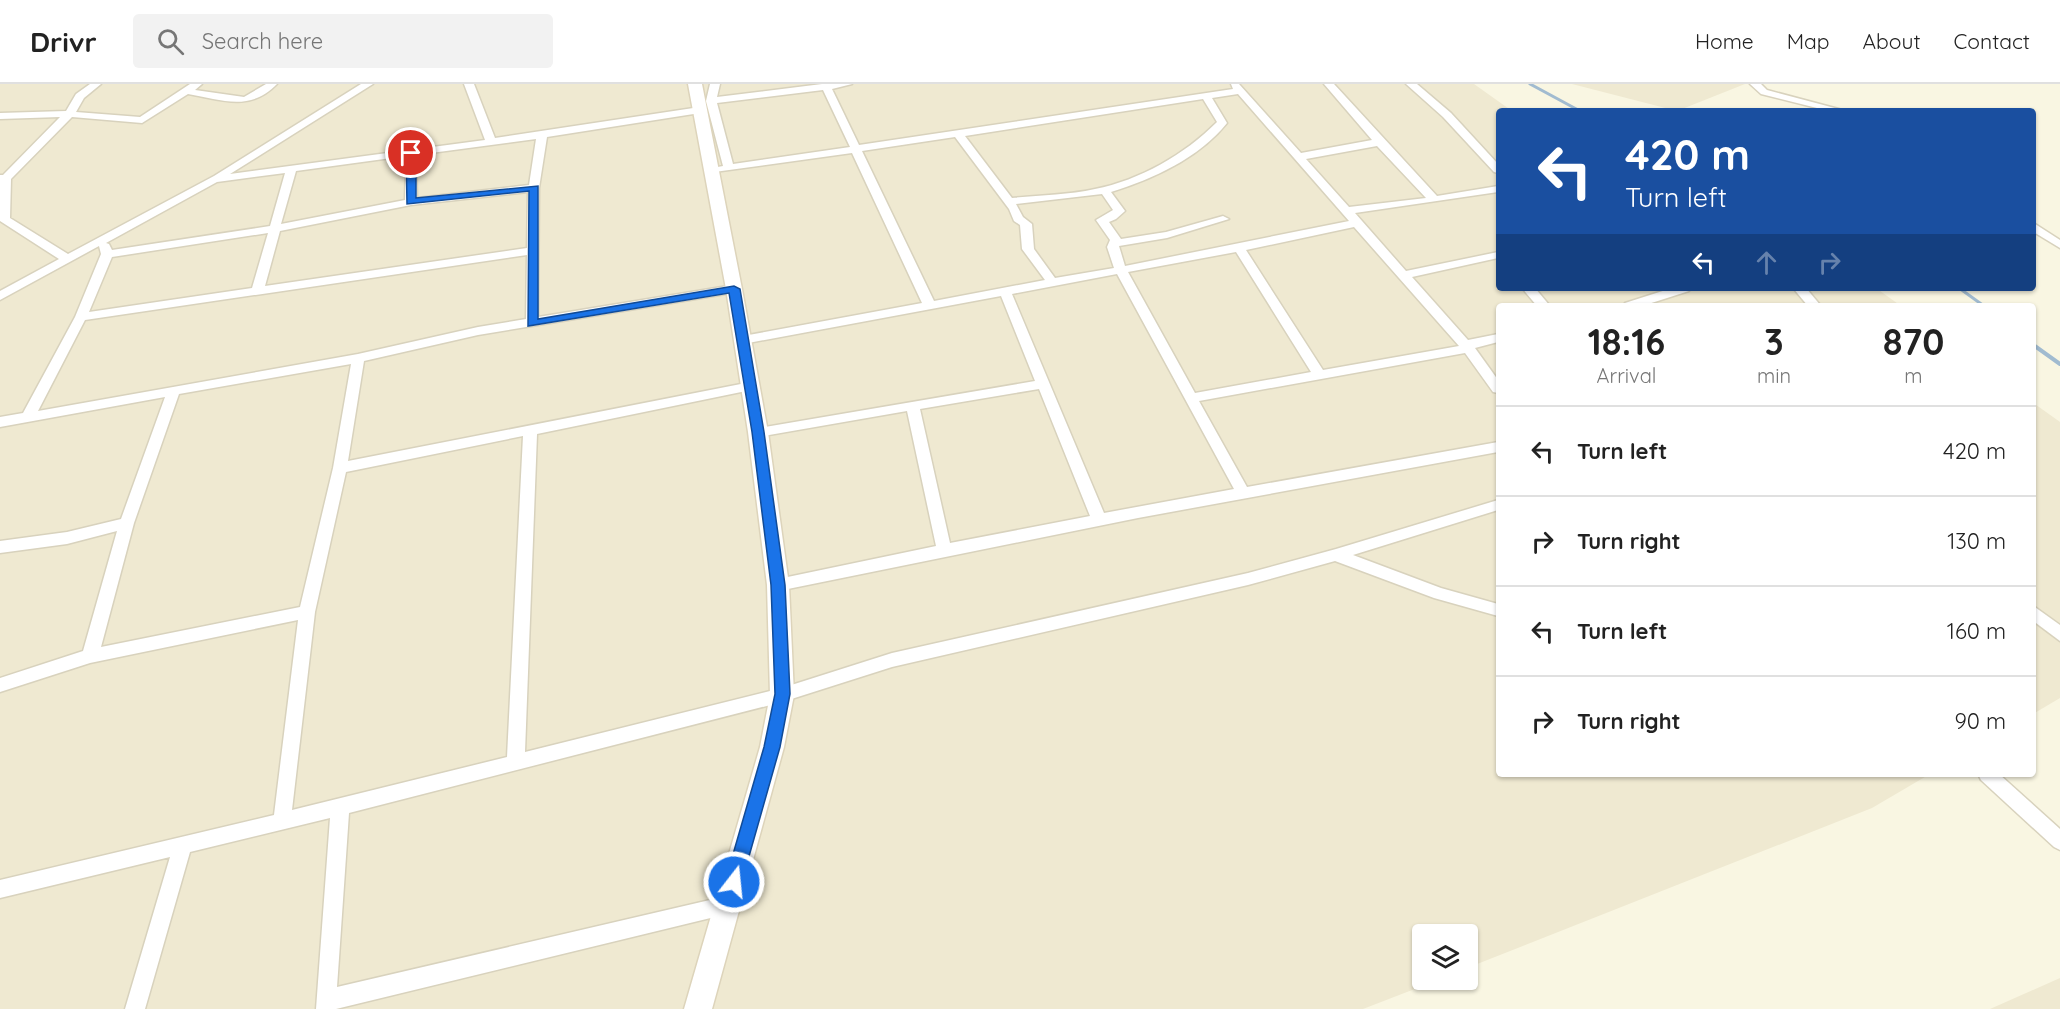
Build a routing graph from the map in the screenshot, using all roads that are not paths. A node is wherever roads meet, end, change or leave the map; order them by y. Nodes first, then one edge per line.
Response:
1 (96, 84) edge
2 (197, 84) edge
3 (272, 84) edge
4 (368, 84) edge
5 (469, 84) edge
6 (708, 84) edge
7 (729, 84) edge
8 (847, 84) edge
9 (1329, 84) edge
10 (1411, 84) edge
11 (1755, 84) edge
12 (826, 86) junction
13 (1237, 88) edge
14 (185, 91) junction
15 (1206, 97) junction
16 (706, 105) junction
17 (1830, 108) edge
18 (69, 114) junction
19 (0, 116) edge
20 (542, 135) junction
21 (959, 135) junction
22 (491, 142) junction
23 (1379, 142) junction
24 (857, 151) junction
25 (411, 153) junction
26 (1298, 157) junction
27 (1496, 168) edge
28 (291, 169) junction
29 (720, 170) junction
30 (3, 178) edge
31 (214, 179) junction
32 (534, 188) junction
33 (1496, 189) edge
34 (1105, 191) junction
35 (3, 198) edge
36 (1434, 200) junction
37 (411, 202) junction
38 (1009, 202) junction
39 (1346, 211) junction
40 (1223, 219) dead end
41 (1356, 223) junction
42 (2036, 228) edge
43 (273, 229) junction
44 (104, 240) junction
45 (1116, 243) junction
46 (2060, 245) edge
47 (1239, 248) junction
48 (532, 251) junction
49 (108, 254) junction
50 (1496, 255) edge
51 (69, 259) junction
52 (1120, 269) junction
53 (1404, 275) junction
54 (1052, 282) junction
55 (734, 289) junction
56 (1005, 291) junction
57 (1531, 291) edge
58 (1680, 291) edge
59 (1802, 291) edge
60 (257, 292) junction
61 (0, 296) edge
62 (1663, 302) edge
63 (1541, 303) edge
64 (1812, 303) edge
65 (930, 306) junction
66 (81, 316) junction
67 (532, 323) junction
68 (1496, 338) edge
69 (743, 340) junction
70 (1468, 348) junction
71 (358, 358) junction
72 (1319, 374) junction
73 (1042, 384) junction
74 (1496, 385) edge
75 (751, 386) junction
76 (174, 391) junction
77 (1191, 398) junction
78 (913, 406) junction
79 (28, 416) junction
80 (0, 422) edge
81 (530, 431) junction
82 (758, 432) junction
83 (1496, 447) edge
84 (340, 468) junction
85 (1243, 492) junction
86 (1496, 506) edge
87 (1099, 520) junction
88 (127, 523) junction
89 (0, 547) edge
90 (944, 549) junction
91 (1336, 555) junction
92 (778, 585) junction
93 (1496, 609) edge
94 (307, 612) junction
95 (2036, 614) edge
96 (2060, 634) edge
97 (90, 656) junction
98 (0, 686) edge
99 (782, 694) junction
100 (516, 761) junction
101 (1990, 777) edge
102 (340, 807) junction
103 (282, 821) junction
104 (2060, 841) edge
105 (183, 845) junction
106 (0, 889) edge
107 (727, 905) junction
108 (326, 1005) edge
109 (135, 1009) edge
110 (698, 1009) edge

1 - 18 street
2 - 14 street
3 - 14 street
4 - 31 street
5 - 22 street
6 - 7 street
6 - 16 main road
8 - 12 street
9 - 23 street
10 - 27 street
11 - 17 street
12 - 16 street
12 - 24 street
13 - 15 street
13 - 26 street
14 - 18 street
15 - 21 street
15 - 34 street
16 - 20 street
16 - 29 main road
18 - 19 street
18 - 30 street
20 - 22 street
20 - 32 street
21 - 24 street
21 - 38 street
22 - 25 street
23 - 26 street
23 - 36 street
24 - 29 street
24 - 65 street
25 - 28 street
25 - 37 street
26 - 39 street
28 - 31 street
28 - 43 street
29 - 55 main road
30 - 35 street
31 - 44 street
32 - 37 street
32 - 48 street
33 - 36 street
34 - 38 street
34 - 45 street
35 - 51 street
36 - 39 street
37 - 43 street
38 - 54 street
39 - 41 street
40 - 45 street
41 - 47 street
41 - 53 street
42 - 46 street
43 - 49 street
43 - 60 street
44 - 49 street
44 - 51 street
45 - 52 street
47 - 52 street
47 - 72 street
48 - 60 street
48 - 67 street
49 - 66 street
50 - 53 street
51 - 61 street
52 - 54 street
52 - 77 street
53 - 70 street
54 - 56 street
55 - 67 street
55 - 69 main road
56 - 65 street
56 - 73 street
57 - 63 street
58 - 62 street
59 - 64 street
60 - 66 street
65 - 69 street
66 - 79 street
67 - 71 street
68 - 70 street
69 - 75 main road
70 - 72 street
70 - 74 street
71 - 76 street
71 - 84 street
72 - 77 street
73 - 78 street
73 - 87 street
75 - 81 street
75 - 82 main road
76 - 79 street
76 - 88 street
77 - 85 street
78 - 82 street
78 - 90 street
79 - 80 street
81 - 84 street
81 - 100 street
82 - 92 main road
83 - 85 street
84 - 94 street
85 - 87 street
86 - 91 street
87 - 90 street
88 - 89 street
88 - 97 street
90 - 92 street
91 - 93 street
91 - 99 street
92 - 99 main road
94 - 97 street
94 - 103 street
95 - 96 street
97 - 98 street
99 - 100 street
99 - 107 main road
100 - 102 street
101 - 104 street
102 - 103 street
102 - 108 street
103 - 105 street
105 - 106 street
105 - 109 street
107 - 108 street
107 - 110 main road

